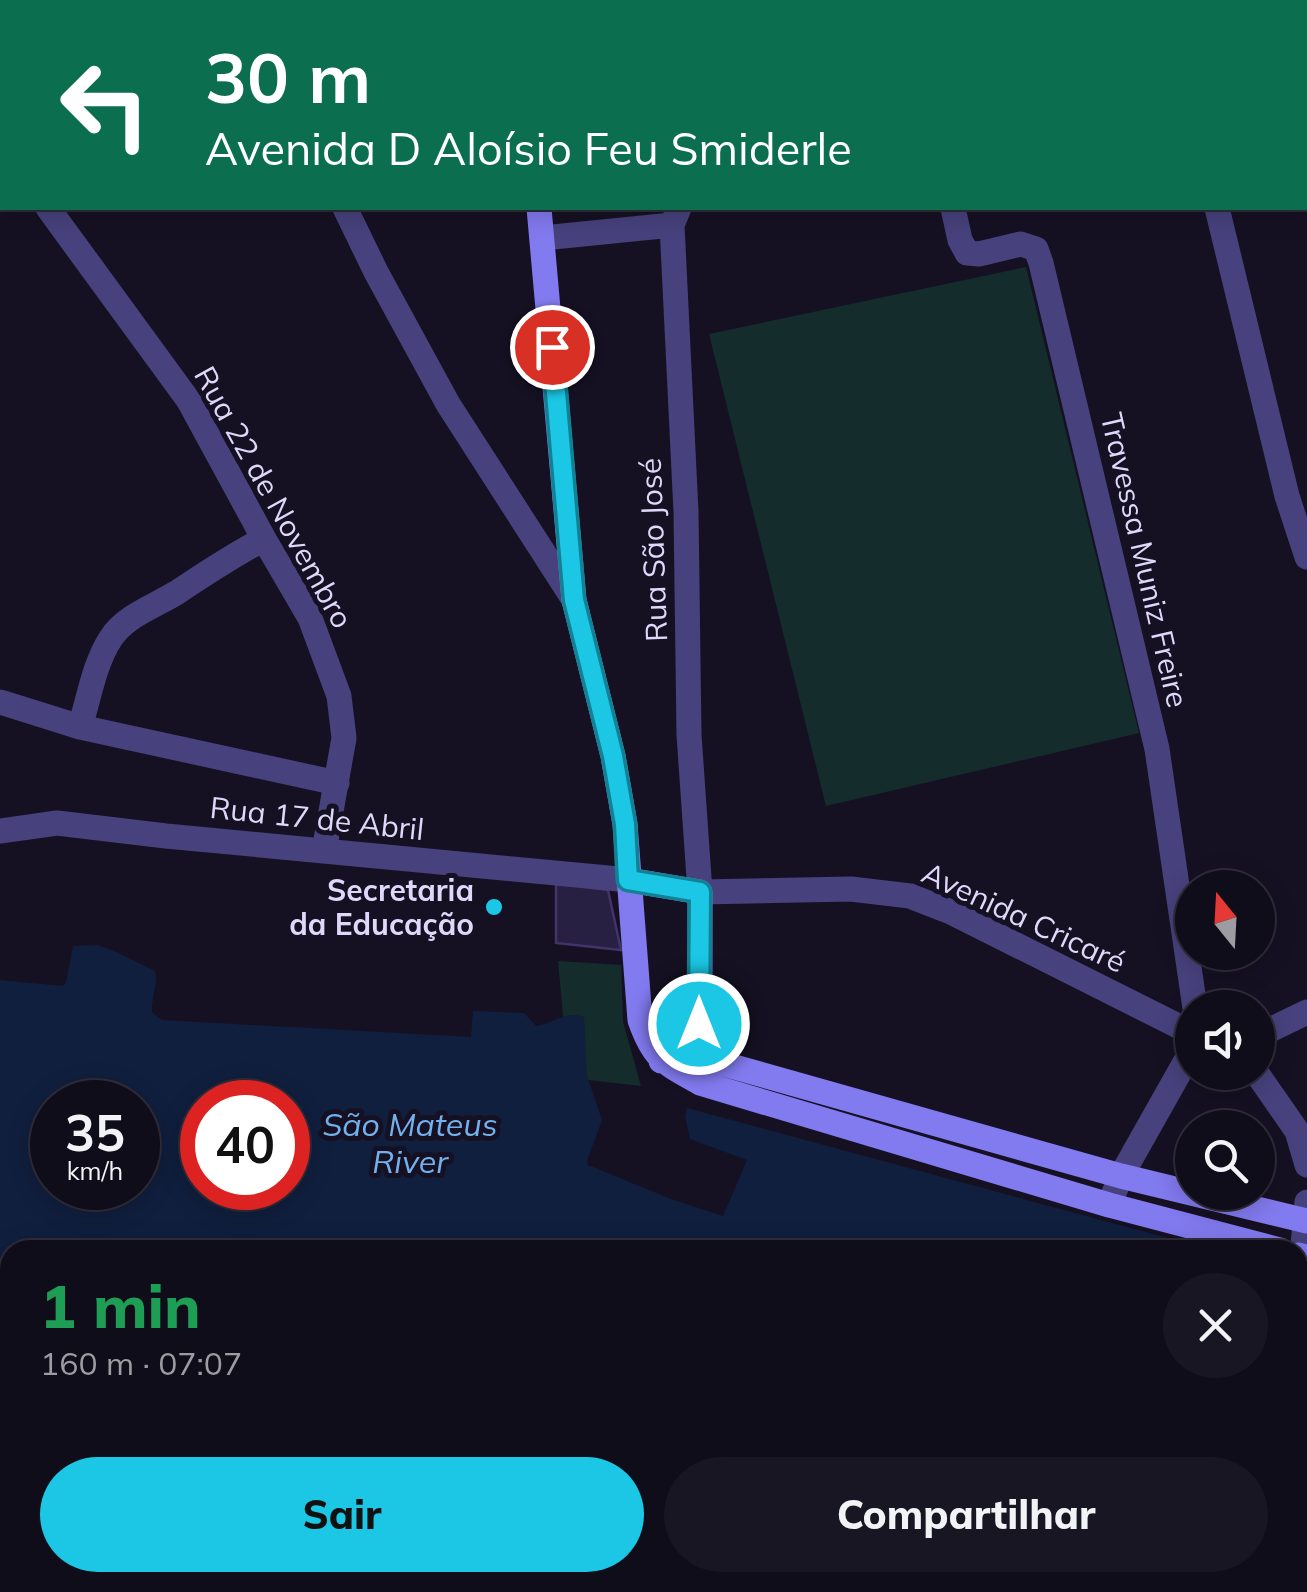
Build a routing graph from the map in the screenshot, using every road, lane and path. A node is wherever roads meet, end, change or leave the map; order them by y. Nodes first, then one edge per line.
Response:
1 (49, 210) edge
2 (345, 210) edge
3 (539, 210) edge
4 (953, 210) edge
5 (1218, 210) edge
6 (675, 216) edge
7 (543, 238) junction
8 (1297, 494) edge
9 (264, 539) junction
10 (1307, 557) edge
11 (574, 600) junction
12 (0, 702) edge
13 (80, 727) junction
14 (337, 784) junction
15 (0, 830) edge
16 (324, 852) junction
17 (628, 880) junction
18 (700, 892) junction
19 (1193, 990) edge
20 (1307, 1012) edge
21 (1175, 1024) edge
22 (1275, 1028) edge
23 (700, 1070) junction
24 (1175, 1080) edge
25 (1269, 1090) edge
26 (1307, 1165) edge
27 (1121, 1176) junction
28 (1109, 1204) junction
29 (1306, 1215) edge
30 (1244, 1240) edge
31 (1300, 1240) edge

1 - 9 street, Rua 22 de Novembro
2 - 11 street
3 - 7 street
4 - 19 street, Travessa Muniz Freire
5 - 8 street
6 - 7 street
6 - 18 street, Rua São José
7 - 11 street
8 - 10 street
9 - 13 street
9 - 14 street, Rua 22 de Novembro
11 - 17 street
12 - 13 street, Rua 17 de Abril
13 - 14 street, Rua 17 de Abril
14 - 16 street, Rua 22 de Novembro
15 - 16 street, Rua 17 de Abril
16 - 17 street, Rua 17 de Abril
17 - 18 street
17 - 23 street
18 - 21 street, Avenida Cricaré
18 - 23 street
20 - 22 street
23 - 27 street
23 - 28 street
24 - 27 street
25 - 26 street
27 - 28 street
27 - 29 street
28 - 30 street
29 - 31 street

